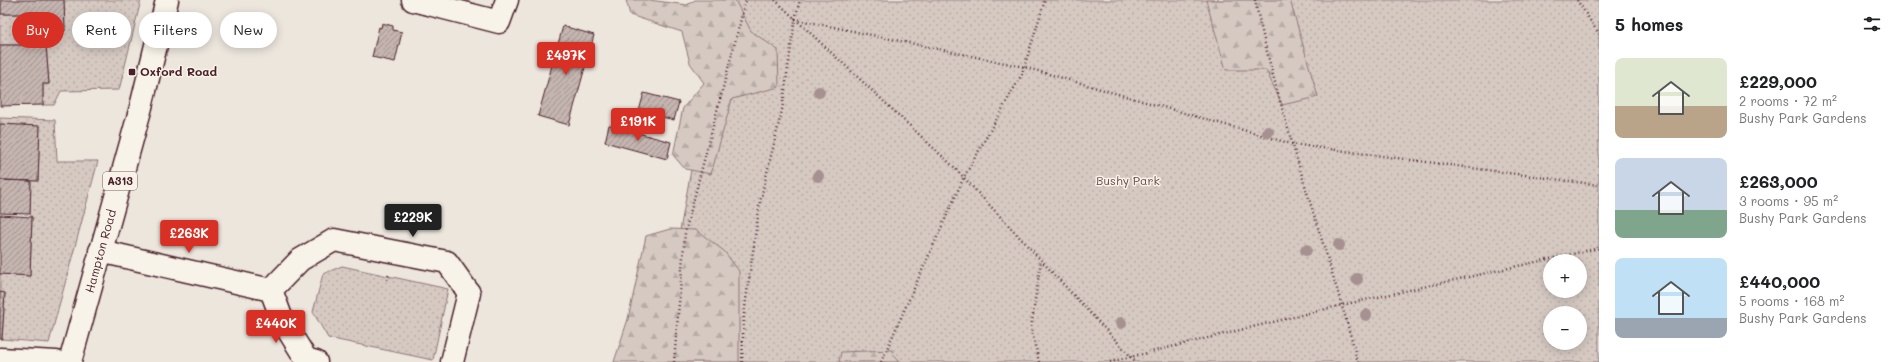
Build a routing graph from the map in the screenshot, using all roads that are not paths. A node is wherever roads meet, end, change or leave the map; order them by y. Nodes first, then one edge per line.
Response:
1 (167, 0) edge
2 (413, 0) edge
3 (507, 0) edge
4 (100, 251) junction
5 (271, 290) junction
6 (0, 359) edge
7 (56, 362) edge
8 (70, 362) edge
9 (316, 362) edge
10 (452, 362) edge

1 - 4 street, Hampton Road / A313
2 - 3 street
4 - 5 street
4 - 8 street, Hampton Road / A313
5 - 9 street
5 - 10 street
6 - 7 street

